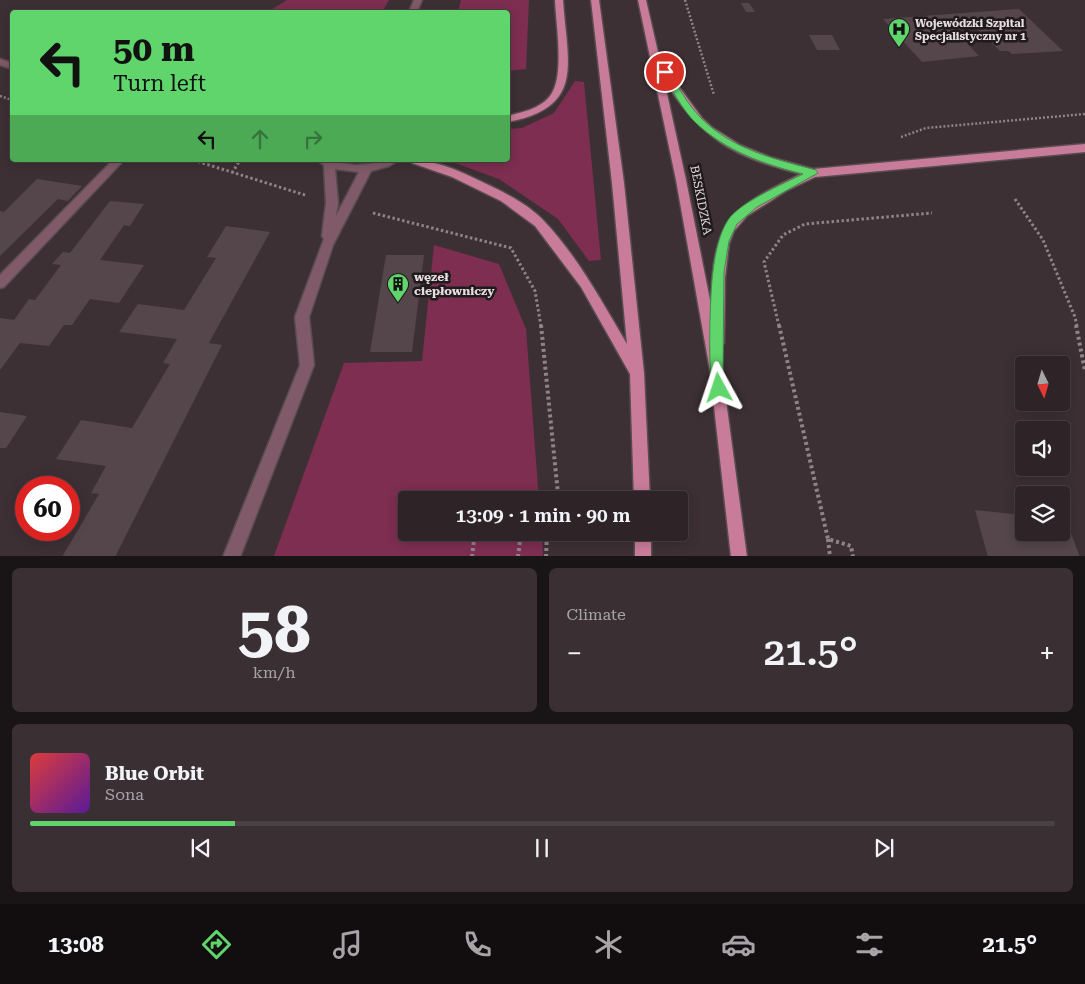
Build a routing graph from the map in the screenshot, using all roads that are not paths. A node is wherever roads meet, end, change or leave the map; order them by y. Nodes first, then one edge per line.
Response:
1 (559, 0) edge
2 (595, 0) edge
3 (642, 0) edge
4 (654, 57) junction
5 (510, 118) edge
6 (1085, 148) edge
7 (117, 162) edge
8 (326, 162) edge
9 (387, 162) edge
10 (422, 162) edge
11 (367, 168) junction
12 (813, 173) junction
13 (327, 245) junction
14 (0, 283) edge
15 (717, 371) junction
16 (637, 374) junction
17 (642, 491) edge
18 (643, 541) edge
19 (231, 556) edge
20 (643, 556) edge
21 (740, 556) edge

1 - 5 main road
2 - 16 main road
3 - 4 main road, BESKIDZKA
4 - 12 main road
4 - 15 main road, BESKIDZKA
6 - 12 main road
7 - 14 street
8 - 11 street
8 - 13 street
9 - 11 street
10 - 16 main road
11 - 13 street
12 - 15 main road
13 - 19 street
15 - 21 main road, BESKIDZKA
16 - 17 main road
18 - 20 main road

